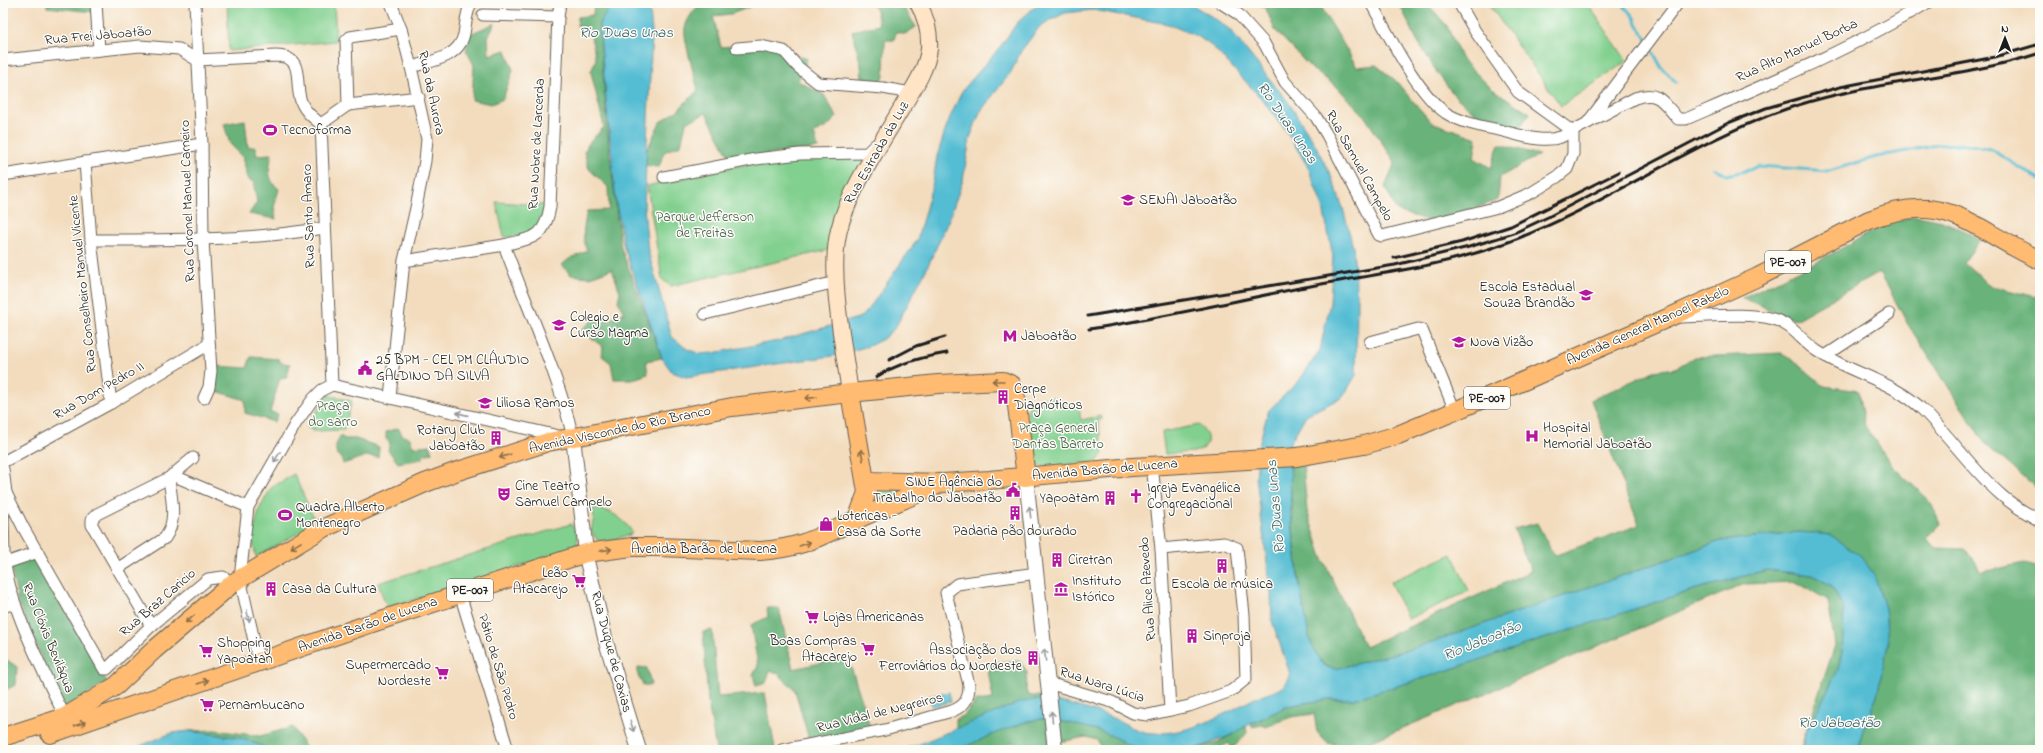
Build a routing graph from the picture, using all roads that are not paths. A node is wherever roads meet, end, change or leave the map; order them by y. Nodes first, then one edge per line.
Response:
1 (96, 3) edge
2 (195, 3) edge
3 (391, 3) edge
4 (560, 3) edge
5 (918, 3) edge
6 (1221, 3) edge
7 (1371, 3) edge
8 (1459, 3) edge
9 (1678, 3) edge
10 (1927, 3) edge
11 (467, 6) edge
12 (483, 15) dead end
13 (558, 18) junction
14 (401, 29) junction
15 (737, 48) dead end
16 (99, 50) junction
17 (3, 60) edge
18 (197, 60) junction
19 (412, 67) junction
20 (911, 93) junction
21 (419, 97) junction
22 (348, 105) junction
23 (321, 124) junction
24 (1586, 125) junction
25 (1572, 132) junction
26 (887, 134) junction
27 (202, 144) junction
28 (85, 162) junction
29 (3, 174) edge
30 (664, 177) dead end
31 (324, 228) junction
32 (91, 240) junction
33 (203, 240) junction
34 (504, 245) junction
35 (2040, 260) edge
36 (404, 261) junction
37 (836, 282) junction
38 (705, 314) dead end
39 (1889, 314) dead end
40 (1670, 317) junction
41 (1370, 342) dead end
42 (209, 344) junction
43 (1825, 356) junction
44 (332, 386) junction
45 (850, 393) junction
46 (390, 397) junction
47 (204, 398) dead end
48 (111, 403) junction
49 (1455, 411) junction
50 (570, 438) junction
51 (193, 458) dead end
52 (1243, 460) joint
53 (3, 462) edge
54 (1152, 465) junction
55 (3, 469) edge
56 (171, 476) junction
57 (1026, 477) junction
58 (866, 482) junction
59 (943, 483) junction
60 (6, 493) junction
61 (248, 507) junction
62 (857, 520) junction
63 (3, 521) edge
64 (2040, 521) edge
65 (1161, 549) junction
66 (38, 552) junction
67 (586, 553) junction
68 (4, 564) edge
69 (117, 569) junction
70 (1037, 572) junction
71 (237, 580) junction
72 (460, 594) junction
73 (15, 604) junction
74 (3, 606) edge
75 (151, 626) junction
76 (259, 663) junction
77 (104, 667) joint
78 (1049, 688) junction
79 (1170, 710) junction
80 (64, 717) junction
81 (3, 737) edge
82 (1054, 745) edge
83 (3, 749) edge
84 (508, 750) edge
85 (639, 750) edge
86 (782, 750) edge

1 - 16 street
2 - 18 street, Rua Coronel Manuel Carneiro
3 - 14 street, Rua da Aurora
4 - 13 street, Rua Nobre de Larcerda
5 - 20 main road, Rua Estrada da Luz
6 - 25 street, Rua Samuel Campelo
7 - 25 street
8 - 25 street
9 - 24 street
10 - 24 street, Rua Alto Manuel Borba
11 - 19 street
12 - 13 street
13 - 34 street, Rua Nobre de Larcerda
14 - 19 street, Rua da Aurora
14 - 22 street
15 - 20 street
16 - 17 street, Rua Frei Jaboatão
16 - 18 street, Rua Frei Jaboatão
18 - 23 street
18 - 27 street, Rua Coronel Manuel Carneiro
19 - 21 street, Rua da Aurora
20 - 26 main road, Rua Estrada da Luz
21 - 22 street
21 - 36 street, Rua da Aurora
22 - 23 street
23 - 31 street, Rua Santo Amaro
24 - 25 street
26 - 30 street
26 - 37 main road, Rua Estrada da Luz
27 - 28 street
27 - 33 street, Rua Coronel Manuel Carneiro
28 - 29 street
28 - 32 street, Rua Conselheiro Manuel Vicente
31 - 33 street
31 - 44 street, Rua Santo Amaro
32 - 33 street
32 - 48 street, Rua Conselheiro Manuel Vicente
33 - 42 street, Rua Coronel Manuel Carneiro
34 - 36 street, Rua Nobre de Larcerda
34 - 50 street
35 - 40 main road, Avenida General Manoel Rabelo / PE-007
36 - 46 street, Rua da Aurora
37 - 38 street
37 - 45 main road, Rua Estrada da Luz
39 - 43 street
40 - 43 street
40 - 49 main road, Avenida General Manoel Rabelo / PE-007
41 - 49 street
42 - 47 street, Rua Coronel Manuel Carneiro
42 - 48 street, Rua Dom Pedro II
43 - 64 street
44 - 46 street
44 -> 61 street
45 -> 50 main road, Avenida Visconde do Rio Branco
57 -> 45 main road, Avenida Visconde do Rio Branco
58 -> 45 main road
50 -> 46 street
48 - 53 street, Rua Dom Pedro II
49 - 52 main road, Avenida General Manoel Rabelo / PE-007
50 - 67 street
50 -> 71 main road, Avenida Visconde do Rio Branco
51 - 56 street
52 - 54 main road, Avenida Barão de Lucena / PE-007
54 - 57 main road, Avenida Barão de Lucena / PE-007
54 - 65 street, Rua Alice Azevedo
55 - 60 street, Rua Clóvis Beviláqua
56 - 61 street
56 - 69 street
56 - 69 street
57 - 59 main road, Avenida Barão de Lucena
70 -> 57 street
58 - 59 main road, Avenida Barão de Lucena
58 - 62 main road
59 - 62 main road, Avenida Barão de Lucena / PE-007
60 - 63 street, Rua Clóvis Beviláqua
60 - 66 street, Rua Clóvis Beviláqua
61 - 71 street
67 -> 62 main road, Avenida Barão de Lucena / PE-007
63 - 68 street, Rua Clóvis Beviláqua
65 - 79 street, Rua Alice Azevedo
65 - 79 street, Rua Nara Lúcia
66 - 68 street
66 - 77 street, Rua Clóvis Beviláqua
67 - 72 main road, Avenida Barão de Lucena / PE-007
67 -> 85 street, Rua Duque de Caxias
68 - 73 street, Rua Clóvis Beviláqua
69 - 75 street
78 -> 70 street
70 - 86 street, Rua Vidal de Negreiros
71 - 75 street, Rua Braz Caricio
71 -> 76 street
71 -> 80 main road, Avenida Visconde do Rio Branco
72 - 76 main road, Avenida Barão de Lucena / PE-007
72 - 84 street, Pátio de São Pedro
73 - 74 street
73 - 80 street, Rua Clóvis Beviláqua
75 - 77 street, Rua Braz Caricio
83 -> 76 main road, Avenida Barão de Lucena / PE-007
78 - 79 street, Rua Nara Lúcia
82 -> 78 street
80 - 81 main road, Avenida Visconde do Rio Branco

